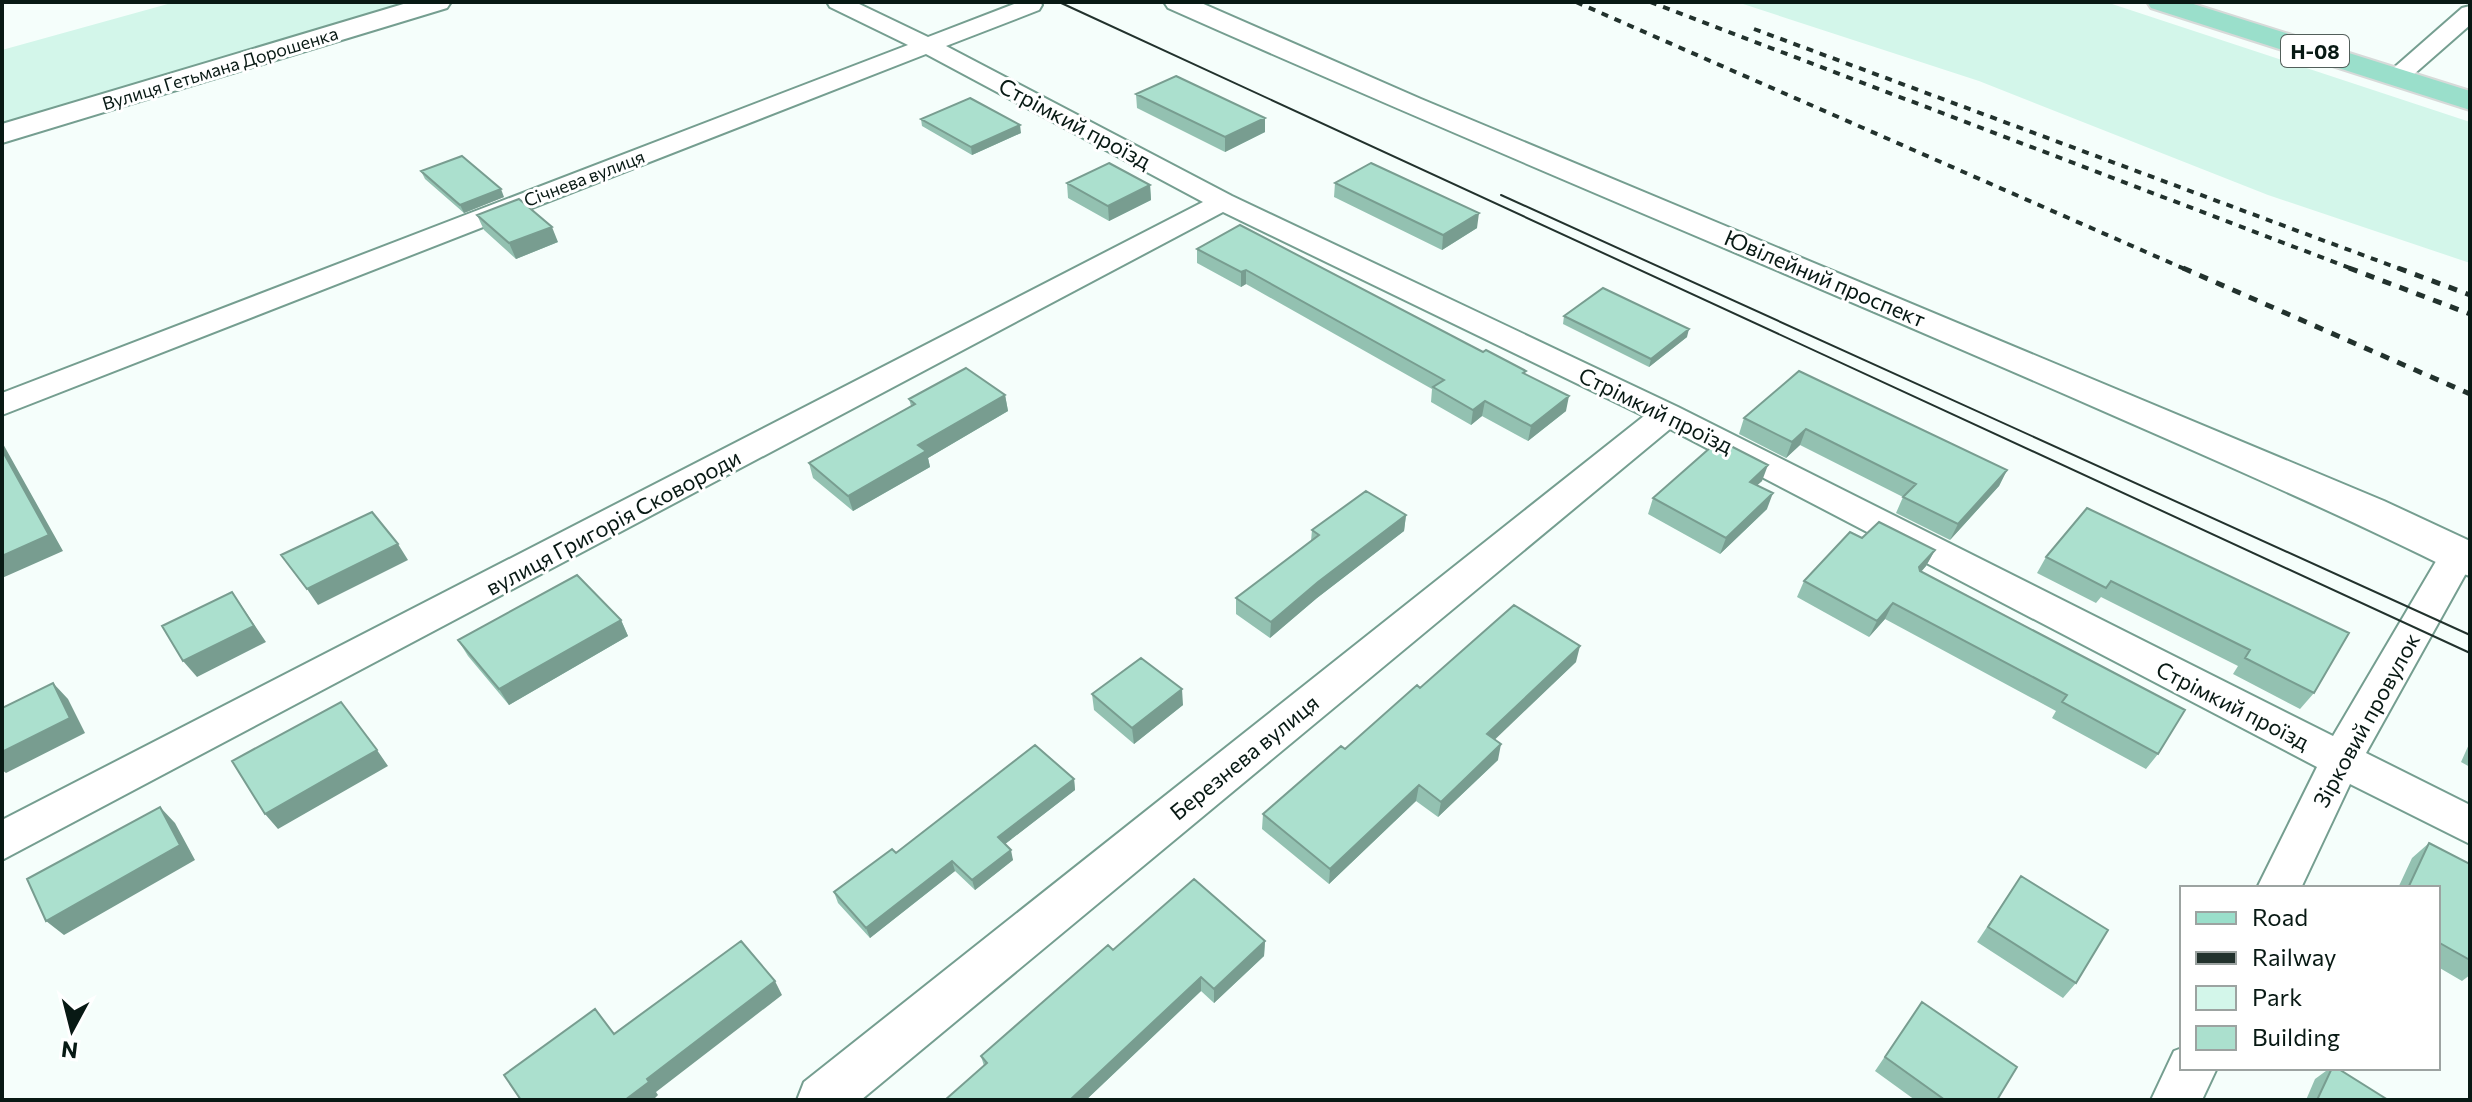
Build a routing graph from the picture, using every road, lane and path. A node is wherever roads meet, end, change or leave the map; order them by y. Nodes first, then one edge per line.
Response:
1 (438, 2) edge
2 (838, 2) edge
3 (1177, 2) edge
4 (2160, 2) edge
5 (1031, 5) dead end
6 (2470, 13) edge
7 (927, 45) junction
8 (2397, 77) junction
9 (2470, 101) edge
10 (2, 134) edge
11 (1223, 202) junction
12 (2, 405) edge
13 (1667, 414) junction
14 (2464, 558) edge
15 (2341, 760) junction
16 (2470, 826) edge
17 (2, 841) edge
18 (2280, 886) edge
19 (2191, 1070) edge
20 (822, 1100) edge
21 (2176, 1100) edge

1 - 10 main road, Вулиця Гетьмана Дорошенка
2 - 7 street, Стрімкий проїзд
3 - 14 main road, Ювілейний проспект
4 - 8 main road, Н-08
5 - 7 street, Січнева вулиця
6 - 8 street
7 - 11 street, Стрімкий проїзд
7 - 12 street, Січнева вулиця
8 - 9 main road, Н-08
11 - 13 street, Стрімкий проїзд
11 - 17 street, вулиця Григорія Сковороди
13 - 15 street, Стрімкий проїзд
13 - 20 street, Березнева вулиця
14 - 15 street, Зірковий провулок
15 - 16 street, Стрімкий проїзд
15 - 18 street, Зірковий провулок
19 - 21 street

